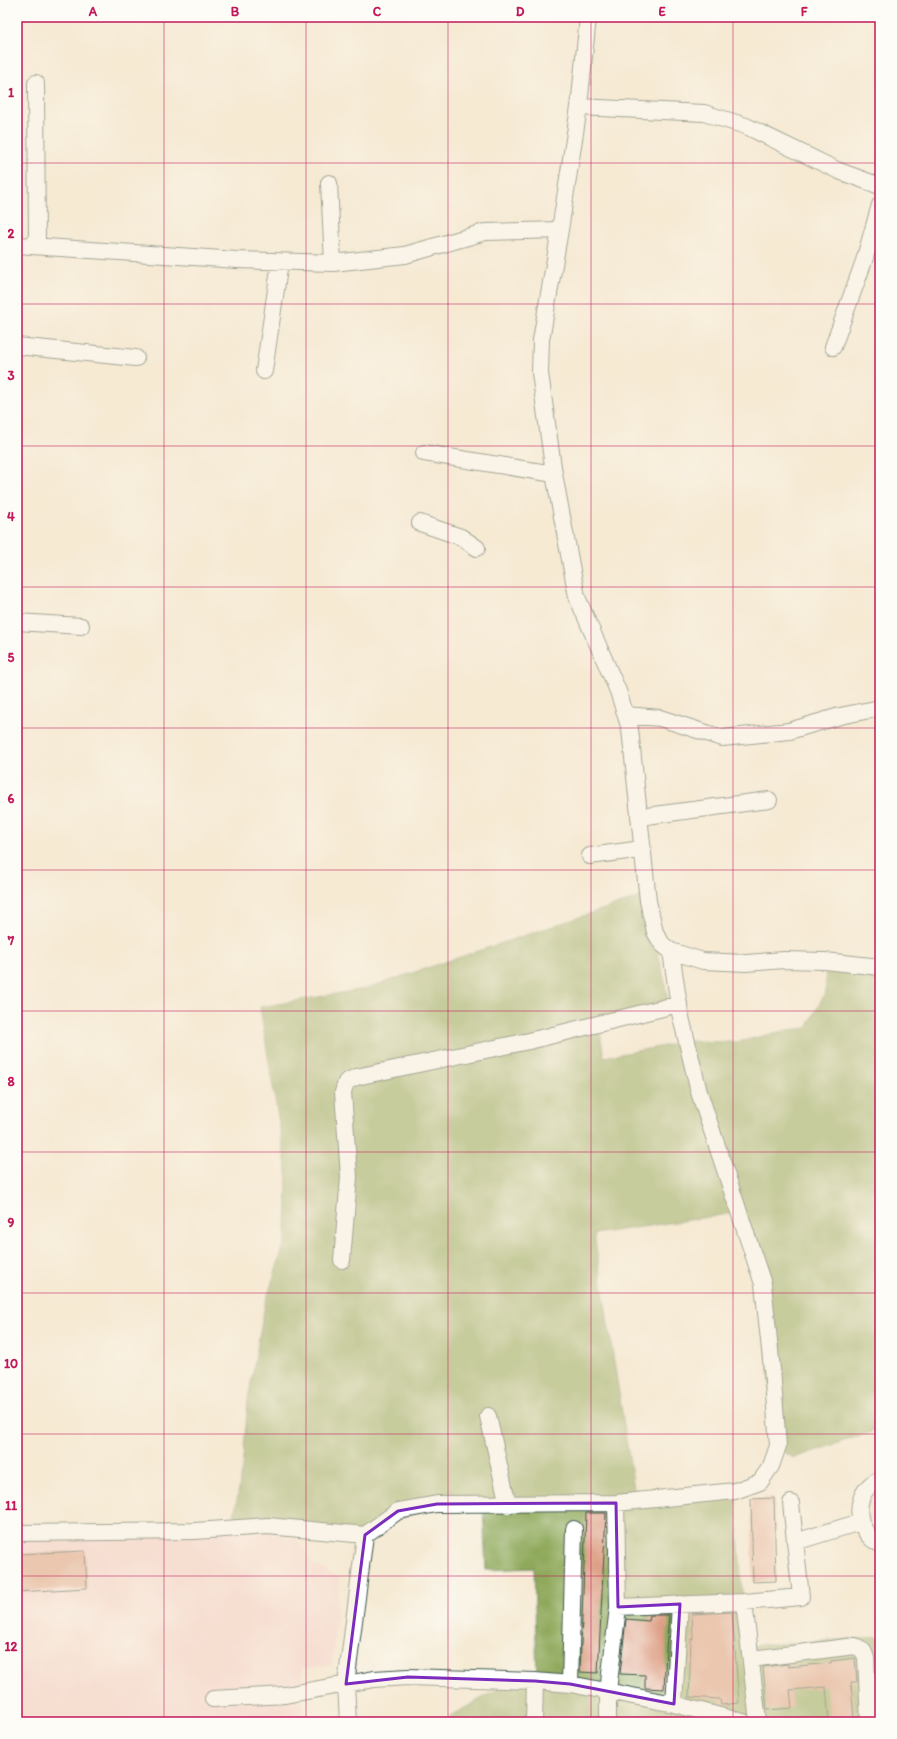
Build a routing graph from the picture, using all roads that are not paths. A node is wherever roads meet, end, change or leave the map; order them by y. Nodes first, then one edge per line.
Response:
1 (588, 17) edge
2 (36, 83) dead end
3 (579, 107) junction
4 (329, 183) dead end
5 (880, 186) edge
6 (880, 205) edge
7 (560, 230) junction
8 (17, 245) edge
9 (37, 246) junction
10 (280, 262) junction
11 (333, 263) junction
12 (17, 346) edge
13 (833, 347) dead end
14 (136, 358) dead end
15 (264, 370) dead end
16 (424, 453) dead end
17 (554, 474) junction
18 (420, 523) dead end
19 (477, 548) dead end
20 (17, 622) edge
21 (82, 626) dead end
22 (880, 708) edge
23 (626, 715) junction
24 (769, 800) dead end
25 (638, 817) junction
26 (642, 849) junction
27 (590, 856) dead end
28 (671, 951) junction
29 (880, 967) edge
30 (679, 1004) junction
31 (342, 1260) dead end
32 (488, 1416) dead end
33 (880, 1479) edge
34 (616, 1503) junction
35 (791, 1503) dead end
36 (508, 1504) junction
37 (860, 1522) junction
38 (574, 1529) dead end
39 (17, 1532) edge
40 (365, 1535) junction
41 (795, 1542) junction
42 (880, 1544) edge
43 (744, 1602) junction
44 (680, 1604) junction
45 (618, 1607) junction
46 (751, 1659) junction
47 (534, 1681) junction
48 (346, 1684) junction
49 (570, 1684) junction
50 (608, 1691) junction
51 (213, 1699) dead end
52 (674, 1704) junction
53 (348, 1722) edge
54 (534, 1722) edge
55 (608, 1722) edge
56 (743, 1722) edge
57 (758, 1722) edge
58 (869, 1722) edge

1 - 3 street
2 - 9 street
3 - 5 street
3 - 7 street
4 - 11 street
6 - 13 street
7 - 11 street
7 - 17 street
8 - 9 street
9 - 10 street
10 - 11 street
10 - 15 street
12 - 14 street
16 - 17 street
17 - 23 street
18 - 19 street
20 - 21 street
22 - 23 street
23 - 25 street
24 - 25 street
25 - 26 street
26 - 27 street
26 - 28 street
28 - 29 street
28 - 30 street
30 - 31 street
30 - 34 street
32 - 36 street
33 - 37 street
34 - 36 street
34 - 45 street
35 - 41 street
36 - 40 street
37 - 41 street
37 - 42 street
38 - 49 street
39 - 40 street
40 - 48 street
41 - 43 street
43 - 44 street
43 - 46 street
44 - 45 street
44 - 52 street
45 - 50 street
46 - 57 street
46 - 58 street
47 - 48 street
47 - 49 street
47 - 54 street
48 - 51 street
48 - 53 street
49 - 50 street
50 - 52 street
50 - 55 street
52 - 56 street

